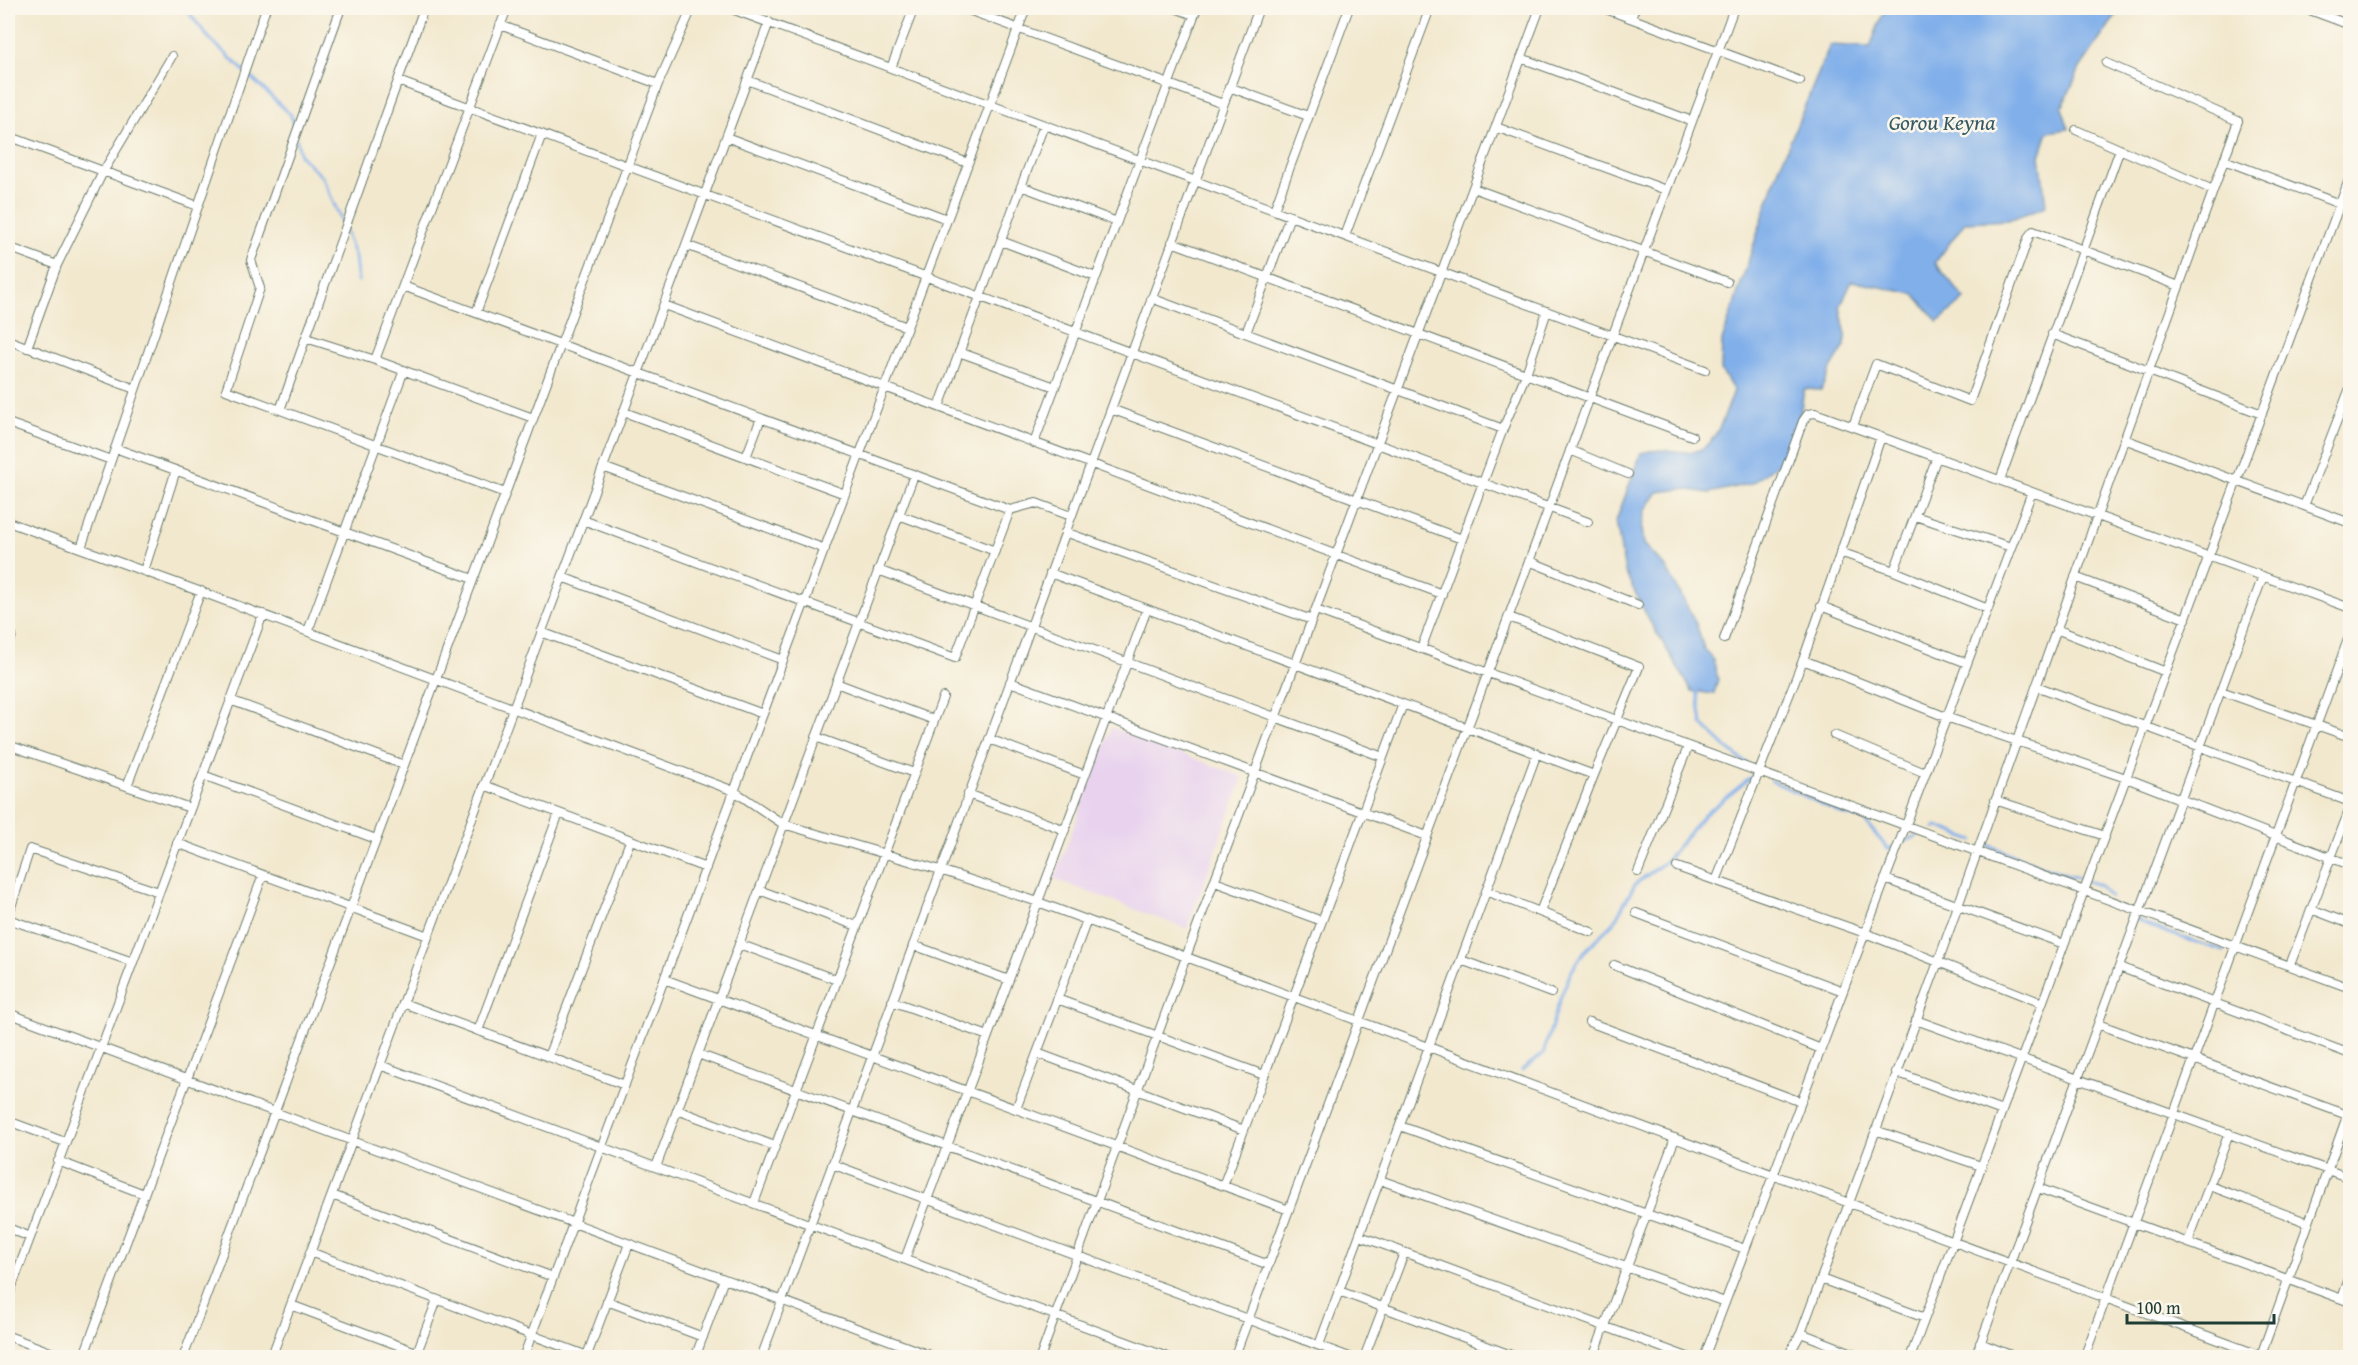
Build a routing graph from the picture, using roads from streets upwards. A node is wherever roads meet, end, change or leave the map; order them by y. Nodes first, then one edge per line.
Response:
1 (266, 8) edge
2 (341, 8) edge
3 (424, 8) edge
4 (507, 8) edge
5 (692, 8) edge
6 (729, 8) edge
7 (914, 8) edge
8 (963, 8) edge
9 (1026, 8) edge
10 (1175, 8) edge
11 (1259, 8) edge
12 (1349, 8) edge
13 (1430, 8) edge
14 (1540, 8) edge
15 (1603, 8) edge
16 (1635, 8) edge
17 (1734, 8) edge
18 (2307, 9) dead end
19 (1195, 11) edge
20 (1631, 18) junction
21 (769, 22) junction
22 (500, 25) junction
23 (2350, 25) edge
24 (1018, 28) junction
25 (1719, 50) junction
26 (172, 56) dead end
27 (1521, 58) junction
28 (2106, 63) dead end
29 (891, 68) junction
30 (747, 80) junction
31 (398, 81) junction
32 (1800, 81) dead end
33 (658, 84) junction
34 (1168, 84) junction
35 (1229, 87) junction
36 (1223, 104) junction
37 (990, 105) junction
38 (469, 107) junction
39 (1308, 116) junction
40 (1692, 122) junction
41 (1044, 125) junction
42 (1496, 127) junction
43 (2076, 130) dead end
44 (543, 134) junction
45 (8, 136) edge
46 (726, 137) junction
47 (2120, 149) junction
48 (1140, 160) junction
49 (2224, 160) junction
50 (969, 163) junction
51 (627, 166) junction
52 (104, 172) junction
53 (2350, 177) edge
54 (1195, 181) junction
55 (1021, 186) junction
56 (1473, 188) junction
57 (1666, 190) junction
58 (2213, 190) junction
59 (705, 195) junction
60 (2340, 204) junction
61 (198, 206) junction
62 (2350, 208) edge
63 (1274, 210) junction
64 (1290, 216) junction
65 (947, 219) junction
66 (1117, 222) junction
67 (1345, 236) junction
68 (1001, 241) junction
69 (1172, 242) junction
70 (686, 245) junction
71 (8, 247) edge
72 (2083, 249) junction
73 (1644, 251) junction
74 (57, 265) junction
75 (1442, 272) junction
76 (1096, 276) junction
77 (926, 277) junction
78 (1267, 278) junction
79 (1728, 282) dead end
80 (403, 286) junction
81 (2179, 286) junction
82 (980, 297) junction
83 (1151, 298) junction
84 (664, 305) junction
85 (1547, 311) junction
86 (476, 313) junction
87 (907, 327) junction
88 (1076, 332) junction
89 (1246, 333) junction
90 (1419, 334) junction
91 (2052, 334) junction
92 (1613, 336) junction
93 (306, 338) junction
94 (8, 340) edge
95 (561, 344) junction
96 (27, 348) junction
97 (959, 352) junction
98 (1131, 353) junction
99 (375, 360) junction
100 (404, 370) junction
101 (1705, 370) dead end
102 (2148, 371) junction
103 (638, 373) junction
104 (1526, 374) junction
105 (885, 387) junction
106 (1055, 387) junction
107 (2350, 388) edge
108 (135, 389) junction
109 (1398, 390) junction
110 (1590, 398) junction
111 (939, 407) junction
112 (1111, 409) junction
113 (280, 410) junction
114 (624, 412) junction
115 (2262, 414) junction
116 (533, 418) junction
117 (761, 418) junction
118 (8, 423) edge
119 (1853, 426) junction
120 (1503, 429) junction
121 (1692, 436) dead end
122 (1881, 437) junction
123 (2124, 439) junction
124 (1034, 442) junction
125 (1377, 444) junction
126 (377, 446) junction
127 (115, 448) junction
128 (1570, 450) junction
129 (860, 454) junction
130 (746, 457) junction
131 (1937, 457) junction
132 (111, 460) junction
133 (1090, 464) junction
134 (603, 467) junction
135 (176, 470) junction
136 (1628, 474) dead end
137 (914, 475) junction
138 (2000, 480) junction
139 (2237, 481) junction
140 (1483, 483) junction
141 (2032, 492) junction
142 (505, 493) junction
143 (845, 494) junction
144 (1356, 500) junction
145 (2304, 506) junction
146 (1549, 508) junction
147 (1010, 510) junction
148 (899, 515) junction
149 (1071, 516) junction
150 (1915, 516) junction
151 (2097, 516) junction
152 (583, 520) junction
153 (8, 522) edge
154 (1588, 522) dead end
155 (2350, 523) edge
156 (345, 532) junction
157 (1065, 532) junction
158 (1462, 540) junction
159 (2011, 547) junction
160 (81, 548) junction
161 (825, 549) junction
162 (995, 551) junction
163 (1840, 552) junction
164 (1336, 555) junction
165 (2209, 557) junction
166 (1529, 561) junction
167 (878, 570) junction
168 (144, 571) junction
169 (1894, 571) junction
170 (1050, 573) junction
171 (2263, 576) junction
172 (2075, 577) junction
173 (562, 578) junction
174 (473, 579) junction
175 (201, 591) junction
176 (1442, 594) junction
177 (805, 603) junction
178 (1638, 605) dead end
179 (975, 606) junction
180 (1821, 606) junction
181 (2350, 608) edge
182 (1147, 609) junction
183 (1988, 609) junction
184 (1316, 610) junction
185 (263, 614) junction
186 (1509, 616) junction
187 (2186, 619) junction
188 (1312, 620) junction
189 (859, 623) junction
190 (1030, 626) junction
191 (2056, 629) junction
192 (308, 631) junction
193 (542, 632) junction
194 (8, 634) edge
195 (2350, 634) edge
196 (1724, 639) dead end
197 (8, 646) edge
198 (1421, 649) junction
199 (783, 660) junction
200 (1803, 660) junction
201 (1127, 662) junction
202 (1967, 663) junction
203 (1296, 664) junction
204 (1488, 672) junction
205 (2166, 672) junction
206 (436, 679) junction
207 (1010, 682) junction
208 (836, 683) junction
209 (2036, 686) junction
210 (2221, 691) junction
211 (943, 697) dead end
212 (230, 700) junction
213 (1403, 704) junction
214 (513, 707) junction
215 (763, 714) junction
216 (1107, 717) junction
217 (1276, 717) junction
218 (1946, 717) junction
219 (1617, 719) junction
220 (934, 720) junction
221 (2317, 725) junction
222 (2146, 726) junction
223 (1467, 728) junction
224 (1834, 735) dead end
225 (816, 737) junction
226 (2350, 737) edge
227 (989, 739) junction
228 (2016, 741) junction
229 (8, 745) edge
230 (2200, 746) junction
231 (1688, 747) junction
232 (1537, 753) junction
233 (1383, 757) junction
234 (404, 765) junction
235 (1758, 772) junction
236 (914, 773) junction
237 (1255, 773) junction
238 (1925, 773) junction
239 (1594, 774) junction
240 (203, 775) junction
241 (1085, 775) junction
242 (2126, 778) junction
243 (2296, 782) junction
244 (484, 785) junction
245 (127, 786) junction
246 (734, 791) junction
247 (969, 794) junction
248 (1995, 800) junction
249 (2180, 801) junction
250 (2350, 802) edge
251 (190, 808) junction
252 (2350, 808) edge
253 (1362, 812) junction
254 (560, 813) junction
255 (783, 824) junction
256 (1906, 825) junction
257 (1065, 830) junction
258 (1427, 836) junction
259 (2105, 836) junction
260 (2276, 837) junction
261 (376, 839) junction
262 (630, 841) junction
263 (177, 843) junction
264 (1977, 850) junction
265 (884, 855) junction
266 (2331, 858) junction
267 (2350, 865) edge
268 (1677, 867) dead end
269 (706, 868) junction
270 (940, 870) junction
271 (1638, 872) dead end
272 (263, 874) junction
273 (1885, 879) junction
274 (1716, 881) junction
275 (1215, 882) junction
276 (759, 890) junction
277 (2085, 890) junction
278 (1486, 891) junction
279 (159, 892) junction
280 (1038, 902) junction
281 (1958, 906) junction
282 (351, 907) junction
283 (2312, 909) junction
284 (2140, 911) junction
285 (1540, 912) junction
286 (1636, 913) dead end
287 (8, 917) edge
288 (1087, 920) junction
289 (1322, 921) junction
290 (2350, 924) edge
291 (857, 926) junction
292 (1591, 932) dead end
293 (1864, 933) junction
294 (428, 936) junction
295 (739, 944) junction
296 (913, 945) junction
297 (2064, 945) junction
298 (2236, 945) junction
299 (1186, 957) junction
300 (1461, 960) junction
301 (133, 962) junction
302 (1938, 962) junction
303 (1614, 965) dead end
304 (2290, 965) junction
305 (2119, 967) junction
306 (664, 979) junction
307 (1009, 980) junction
308 (837, 981) junction
309 (2350, 988) edge
310 (1843, 991) junction
311 (1551, 993) dead end
312 (1294, 996) junction
313 (718, 999) junction
314 (1057, 999) junction
315 (892, 1001) junction
316 (403, 1003) junction
317 (2042, 1003) junction
318 (2215, 1003) junction
319 (8, 1013) edge
320 (1916, 1020) junction
321 (1359, 1021) junction
322 (1589, 1023) dead end
323 (2098, 1024) junction
324 (478, 1031) junction
325 (817, 1035) junction
326 (988, 1036) junction
327 (1158, 1036) junction
328 (1429, 1047) junction
329 (101, 1048) junction
330 (1821, 1049) junction
331 (1037, 1053) junction
332 (698, 1054) junction
333 (2350, 1054) edge
334 (872, 1056) junction
335 (548, 1057) junction
336 (2022, 1058) junction
337 (2194, 1059) junction
338 (380, 1065) junction
339 (1896, 1072) junction
340 (1264, 1075) junction
341 (2078, 1079) junction
342 (187, 1080) junction
343 (625, 1086) junction
344 (796, 1090) junction
345 (967, 1091) junction
346 (1138, 1091) junction
347 (1801, 1102) junction
348 (1016, 1109) junction
349 (677, 1110) junction
350 (852, 1110) junction
351 (2002, 1111) junction
352 (274, 1112) junction
353 (2350, 1113) edge
354 (2174, 1114) junction
355 (8, 1121) edge
356 (1400, 1126) junction
357 (1244, 1130) junction
358 (1875, 1130) junction
359 (2229, 1133) junction
360 (1675, 1138) junction
361 (352, 1141) junction
362 (65, 1142) junction
363 (775, 1146) junction
364 (947, 1146) junction
365 (602, 1147) junction
366 (1117, 1147) junction
367 (58, 1161) junction
368 (832, 1164) junction
369 (1982, 1166) junction
370 (656, 1167) junction
371 (2328, 1170) junction
372 (1773, 1174) junction
373 (2350, 1178) edge
374 (1380, 1180) junction
375 (1223, 1186) junction
376 (2210, 1186) junction
377 (2038, 1188) junction
378 (144, 1194) junction
379 (332, 1195) junction
380 (927, 1200) junction
381 (1097, 1202) junction
382 (754, 1203) junction
383 (1850, 1203) junction
384 (1289, 1210) junction
385 (1646, 1215) junction
386 (2134, 1222) junction
387 (573, 1223) junction
388 (2309, 1223) junction
389 (810, 1224) junction
390 (8, 1228) edge
391 (1360, 1236) junction
392 (30, 1237) junction
393 (1954, 1241) junction
394 (2188, 1242) junction
395 (629, 1244) junction
396 (1745, 1249) junction
397 (310, 1252) junction
398 (1404, 1253) junction
399 (1077, 1256) junction
400 (905, 1259) junction
401 (2010, 1262) junction
402 (1269, 1265) junction
403 (1626, 1268) junction
404 (2350, 1276) edge
405 (553, 1277) junction
406 (724, 1279) junction
407 (1821, 1279) junction
408 (2288, 1279) junction
409 (1340, 1291) junction
410 (8, 1297) edge
411 (2106, 1298) junction
412 (437, 1300) junction
413 (782, 1300) junction
414 (2346, 1300) edge
415 (607, 1301) junction
416 (1725, 1302) junction
417 (291, 1305) junction
418 (1384, 1306) junction
419 (1056, 1315) junction
420 (1925, 1318) junction
421 (1249, 1319) junction
422 (1604, 1326) junction
423 (1801, 1333) junction
424 (532, 1335) junction
425 (8, 1336) edge
426 (703, 1337) junction
427 (1980, 1343) junction
428 (1318, 1345) junction
429 (417, 1355) edge
430 (589, 1357) edge
431 (2263, 1357) edge
432 (66, 1358) edge
433 (83, 1358) edge
434 (183, 1358) edge
435 (271, 1358) edge
436 (432, 1358) edge
437 (523, 1358) edge
438 (695, 1358) edge
439 (761, 1358) edge
440 (937, 1358) edge
441 (1040, 1358) edge
442 (1170, 1358) edge
443 (1234, 1358) edge
444 (1352, 1358) edge
445 (1364, 1358) edge
446 (1519, 1358) edge
447 (1593, 1358) edge
448 (1690, 1358) edge
449 (1704, 1358) edge
450 (1787, 1358) edge
451 (1865, 1358) edge
452 (1910, 1358) edge
453 (1975, 1358) edge
454 (2018, 1358) edge
455 (2084, 1358) edge

1 - 61 street
2 - 113 street
3 - 31 street
4 - 22 street
5 - 33 street
6 - 21 street
7 - 29 street
8 - 24 street
9 - 24 street
10 - 19 street
11 - 35 street
12 - 39 street
13 - 67 street
14 - 27 street
15 - 20 street
16 - 20 street
17 - 25 street
18 - 23 street
19 - 34 street
20 - 25 street
21 - 29 street
21 - 30 street
22 - 33 street
22 - 38 street
24 - 34 street
24 - 37 street
25 - 32 street
25 - 40 street
26 - 52 street
27 - 40 street
27 - 42 street
28 - 49 street
29 - 37 street
30 - 46 street
30 - 50 street
31 - 38 street
31 - 93 street
33 - 51 street
34 - 36 street
34 - 48 street
35 - 36 street
35 - 39 street
36 - 54 street
37 - 41 street
37 - 50 street
38 - 44 street
38 - 80 street
39 - 63 street
40 - 57 street
41 - 48 street
41 - 55 street
42 - 56 street
42 - 57 street
43 - 47 street
44 - 51 street
44 - 86 street
45 - 52 street
46 - 59 street
46 - 65 street
47 - 58 street
47 - 72 street
48 - 54 street
48 - 66 street
49 - 58 street
49 - 60 street
50 - 65 street
51 - 59 street
51 - 95 street
52 - 61 street
52 - 74 street
53 - 60 street
54 - 63 street
54 - 69 street
55 - 66 street
55 - 68 street
56 - 73 street
56 - 75 street
57 - 73 street
58 - 81 street
59 - 70 street
59 - 77 street
60 - 62 street
60 - 115 street
61 - 108 street
63 - 64 street
64 - 67 street
64 - 78 street
65 - 77 street
66 - 76 street
67 - 75 street
68 - 76 street
68 - 82 street
69 - 78 street
69 - 83 street
70 - 84 street
70 - 87 street
71 - 74 street
72 - 81 street
72 - 91 street
72 - 119 street
73 - 79 street
73 - 92 street
74 - 96 street
75 - 85 street
75 - 90 street
76 - 88 street
77 - 82 street
77 - 87 street
78 - 89 street
78 - 90 street
80 - 86 street
80 - 99 street
81 - 102 street
82 - 88 street
82 - 97 street
83 - 89 street
83 - 98 street
84 - 103 street
84 - 105 street
85 - 92 street
85 - 104 street
86 - 95 street
87 - 105 street
88 - 98 street
88 - 106 street
89 - 109 street
90 - 104 street
90 - 109 street
91 - 102 street
91 - 138 street
92 - 101 street
92 - 110 street
93 - 99 street
93 - 113 street
94 - 96 street
95 - 103 street
95 - 116 street
96 - 108 street
97 - 106 street
97 - 111 street
98 - 112 street
98 - 125 street
99 - 100 street
100 - 116 street
100 - 126 street
102 - 115 street
102 - 123 street
103 - 114 street
103 - 117 street
104 - 110 street
104 - 120 street
105 - 111 street
105 - 129 street
106 - 124 street
107 - 145 street
108 - 127 street
109 - 120 street
109 - 125 street
110 - 121 street
110 - 128 street
111 - 124 street
112 - 133 street
112 - 144 street
113 - 126 street
114 - 130 street
114 - 134 street
115 - 139 street
116 - 142 street
117 - 129 street
117 - 130 street
118 - 132 street
119 - 122 street
119 - 196 street
120 - 140 street
122 - 131 street
122 - 163 street
123 - 139 street
123 - 151 street
124 - 133 street
125 - 140 street
125 - 144 street
126 - 142 street
126 - 156 street
127 - 132 street
127 - 135 street
128 - 136 street
128 - 146 street
129 - 137 street
129 - 143 street
130 - 143 street
131 - 138 street
131 - 150 street
132 - 160 street
133 - 149 street
133 - 164 street
134 - 152 street
134 - 161 street
135 - 156 street
135 - 168 street
137 - 147 street
137 - 148 street
138 - 141 street
139 - 145 street
139 - 165 street
140 - 146 street
140 - 158 street
141 - 151 street
141 - 159 street
142 - 174 street
143 - 161 street
144 - 158 street
144 - 164 street
145 - 155 street
146 - 154 street
146 - 166 street
147 - 149 street
147 - 162 street
148 - 162 street
148 - 167 street
149 - 157 street
150 - 159 street
150 - 169 street
151 - 165 street
151 - 172 street
152 - 173 street
152 - 177 street
153 - 160 street
156 - 174 street
156 - 192 street
157 - 170 street
157 - 188 street
158 - 176 street
159 - 183 street
160 - 168 street
161 - 177 street
162 - 179 street
163 - 169 street
163 - 180 street
164 - 176 street
164 - 184 street
165 - 171 street
165 - 187 street
166 - 178 street
166 - 186 street
167 - 179 street
167 - 189 street
168 - 175 street
169 - 183 street
170 - 182 street
170 - 190 street
171 - 181 street
171 - 210 street
172 - 187 street
172 - 191 street
173 - 193 street
173 - 199 street
174 - 206 street
175 - 185 street
175 - 245 street
176 - 198 street
177 - 189 street
177 - 199 street
179 - 189 street
179 - 190 street
180 - 200 street
180 - 202 street
182 - 201 street
182 - 203 street
183 - 202 street
184 - 188 street
184 - 198 street
185 - 192 street
185 - 212 street
186 - 204 street
186 - 219 street
187 - 205 street
188 - 203 street
189 - 208 street
190 - 201 street
190 - 207 street
191 - 205 street
191 - 209 street
192 - 206 street
193 - 214 street
193 - 215 street
194 - 197 street
195 - 221 street
198 - 204 street
199 - 215 street
200 - 218 street
200 - 235 street
201 - 216 street
201 - 217 street
202 - 218 street
203 - 213 street
203 - 217 street
204 - 219 street
204 - 223 street
205 - 222 street
206 - 214 street
206 - 234 street
207 - 216 street
207 - 227 street
208 - 220 street
208 - 225 street
209 - 222 street
209 - 228 street
210 - 221 street
210 - 230 street
211 - 220 street
212 - 234 street
212 - 240 street
213 - 223 street
213 - 233 street
214 - 244 street
214 - 246 street
215 - 246 street
216 - 237 street
216 - 241 street
217 - 233 street
217 - 237 street
218 - 228 street
218 - 238 street
219 - 231 street
219 - 239 street
220 - 236 street
221 - 226 street
221 - 243 street
222 - 230 street
222 - 242 street
223 - 232 street
223 - 258 street
224 - 238 street
225 - 236 street
225 - 255 street
227 - 241 street
227 - 247 street
228 - 242 street
228 - 248 street
229 - 245 street
230 - 243 street
230 - 249 street
231 - 235 street
231 - 271 street
232 - 239 street
232 - 278 street
233 - 253 street
234 - 261 street
235 - 256 street
235 - 274 street
236 - 265 street
237 - 253 street
237 - 275 street
238 - 256 street
239 - 285 street
240 - 251 street
240 - 261 street
241 - 257 street
242 - 249 street
242 - 259 street
243 - 250 street
243 - 260 street
244 - 254 street
244 - 294 street
245 - 251 street
246 - 255 street
246 - 269 street
247 - 257 street
247 - 270 street
248 - 259 street
248 - 264 street
249 - 260 street
249 - 284 street
251 - 263 street
252 - 266 street
253 - 258 street
253 - 289 street
254 - 262 street
254 - 324 street
255 - 265 street
255 - 276 street
256 - 264 street
256 - 273 street
257 - 280 street
258 - 321 street
259 - 277 street
260 - 266 street
260 - 298 street
261 - 282 street
262 - 269 street
262 - 335 street
263 - 272 street
263 - 279 street
264 - 277 street
264 - 281 street
265 - 270 street
265 - 291 street
266 - 267 street
266 - 283 street
268 - 274 street
269 - 306 street
270 - 280 street
270 - 296 street
272 - 282 street
272 - 342 street
273 - 281 street
273 - 293 street
274 - 293 street
275 - 289 street
275 - 299 street
276 - 291 street
276 - 295 street
277 - 284 street
277 - 297 street
278 - 285 street
278 - 300 street
279 - 287 street
279 - 301 street
280 - 288 street
280 - 307 street
281 - 297 street
281 - 302 street
282 - 294 street
282 - 352 street
283 - 290 street
283 - 304 street
284 - 298 street
284 - 305 street
285 - 292 street
286 - 310 street
287 - 301 street
288 - 299 street
288 - 314 street
289 - 312 street
291 - 308 street
293 - 302 street
293 - 310 street
294 - 316 street
295 - 308 street
295 - 313 street
296 - 307 street
296 - 315 street
297 - 317 street
298 - 304 street
298 - 318 street
299 - 312 street
299 - 327 street
300 - 311 street
300 - 328 street
301 - 329 street
302 - 317 street
302 - 320 street
303 - 330 street
304 - 309 street
305 - 318 street
305 - 323 street
306 - 313 street
306 - 343 street
307 - 326 street
308 - 325 street
310 - 330 street
312 - 321 street
312 - 340 street
313 - 325 street
313 - 332 street
314 - 327 street
314 - 331 street
315 - 326 street
315 - 334 street
316 - 324 street
316 - 338 street
317 - 336 street
318 - 333 street
318 - 337 street
319 - 329 street
320 - 336 street
320 - 339 street
321 - 328 street
321 - 384 street
322 - 347 street
323 - 337 street
323 - 341 street
324 - 335 street
325 - 334 street
325 - 344 street
326 - 345 street
327 - 340 street
327 - 346 street
328 - 356 street
328 - 360 street
329 - 342 street
329 - 362 street
330 - 347 street
331 - 346 street
331 - 348 street
332 - 344 street
332 - 349 street
334 - 345 street
334 - 350 street
335 - 343 street
336 - 341 street
336 - 351 street
337 - 353 street
337 - 354 street
338 - 361 street
338 - 365 street
339 - 351 street
339 - 358 street
340 - 357 street
341 - 354 street
341 - 377 street
342 - 352 street
342 - 378 street
343 - 365 street
344 - 350 street
344 - 363 street
345 - 348 street
345 - 364 street
346 - 357 street
346 - 366 street
347 - 372 street
348 - 366 street
349 - 363 street
349 - 370 street
350 - 364 street
350 - 368 street
351 - 369 street
352 - 361 street
352 - 434 street
353 - 371 street
354 - 359 street
354 - 386 street
355 - 362 street
356 - 374 street
356 - 385 street
357 - 375 street
358 - 369 street
358 - 383 street
359 - 371 street
359 - 376 street
360 - 372 street
360 - 385 street
361 - 379 street
361 - 387 street
362 - 367 street
363 - 382 street
364 - 380 street
364 - 381 street
365 - 370 street
365 - 387 street
366 - 375 street
366 - 381 street
367 - 378 street
367 - 392 street
368 - 380 street
368 - 389 street
369 - 393 street
370 - 382 street
371 - 373 street
371 - 388 street
372 - 383 street
372 - 396 street
374 - 391 street
374 - 403 street
375 - 384 street
376 - 388 street
376 - 394 street
377 - 386 street
377 - 401 street
378 - 433 street
379 - 397 street
379 - 405 street
380 - 399 street
380 - 400 street
381 - 399 street
381 - 402 street
382 - 389 street
383 - 393 street
383 - 407 street
384 - 402 street
385 - 396 street
385 - 403 street
386 - 394 street
386 - 411 street
387 - 395 street
387 - 405 street
388 - 408 street
389 - 400 street
389 - 413 street
390 - 392 street
391 - 398 street
391 - 409 street
392 - 410 street
393 - 401 street
393 - 420 street
394 - 408 street
395 - 406 street
395 - 415 street
396 - 416 street
397 - 412 street
397 - 417 street
398 - 418 street
398 - 422 street
399 - 419 street
399 - 421 street
400 - 419 street
401 - 411 street
401 - 427 street
402 - 421 street
403 - 416 street
403 - 422 street
404 - 414 street
405 - 424 street
406 - 413 street
406 - 426 street
407 - 420 street
407 - 423 street
408 - 414 street
408 - 431 street
409 - 418 street
409 - 428 street
411 - 431 street
411 - 455 street
412 - 424 street
412 - 429 street
413 - 439 street
413 - 440 street
415 - 426 street
415 - 430 street
416 - 449 street
417 - 429 street
417 - 435 street
418 - 445 street
418 - 446 street
419 - 441 street
419 - 442 street
420 - 452 street
421 - 428 street
421 - 443 street
422 - 447 street
422 - 448 street
423 - 450 street
423 - 451 street
424 - 430 street
424 - 437 street
425 - 432 street
426 - 438 street
427 - 453 street
427 - 454 street
428 - 444 street
429 - 436 street

